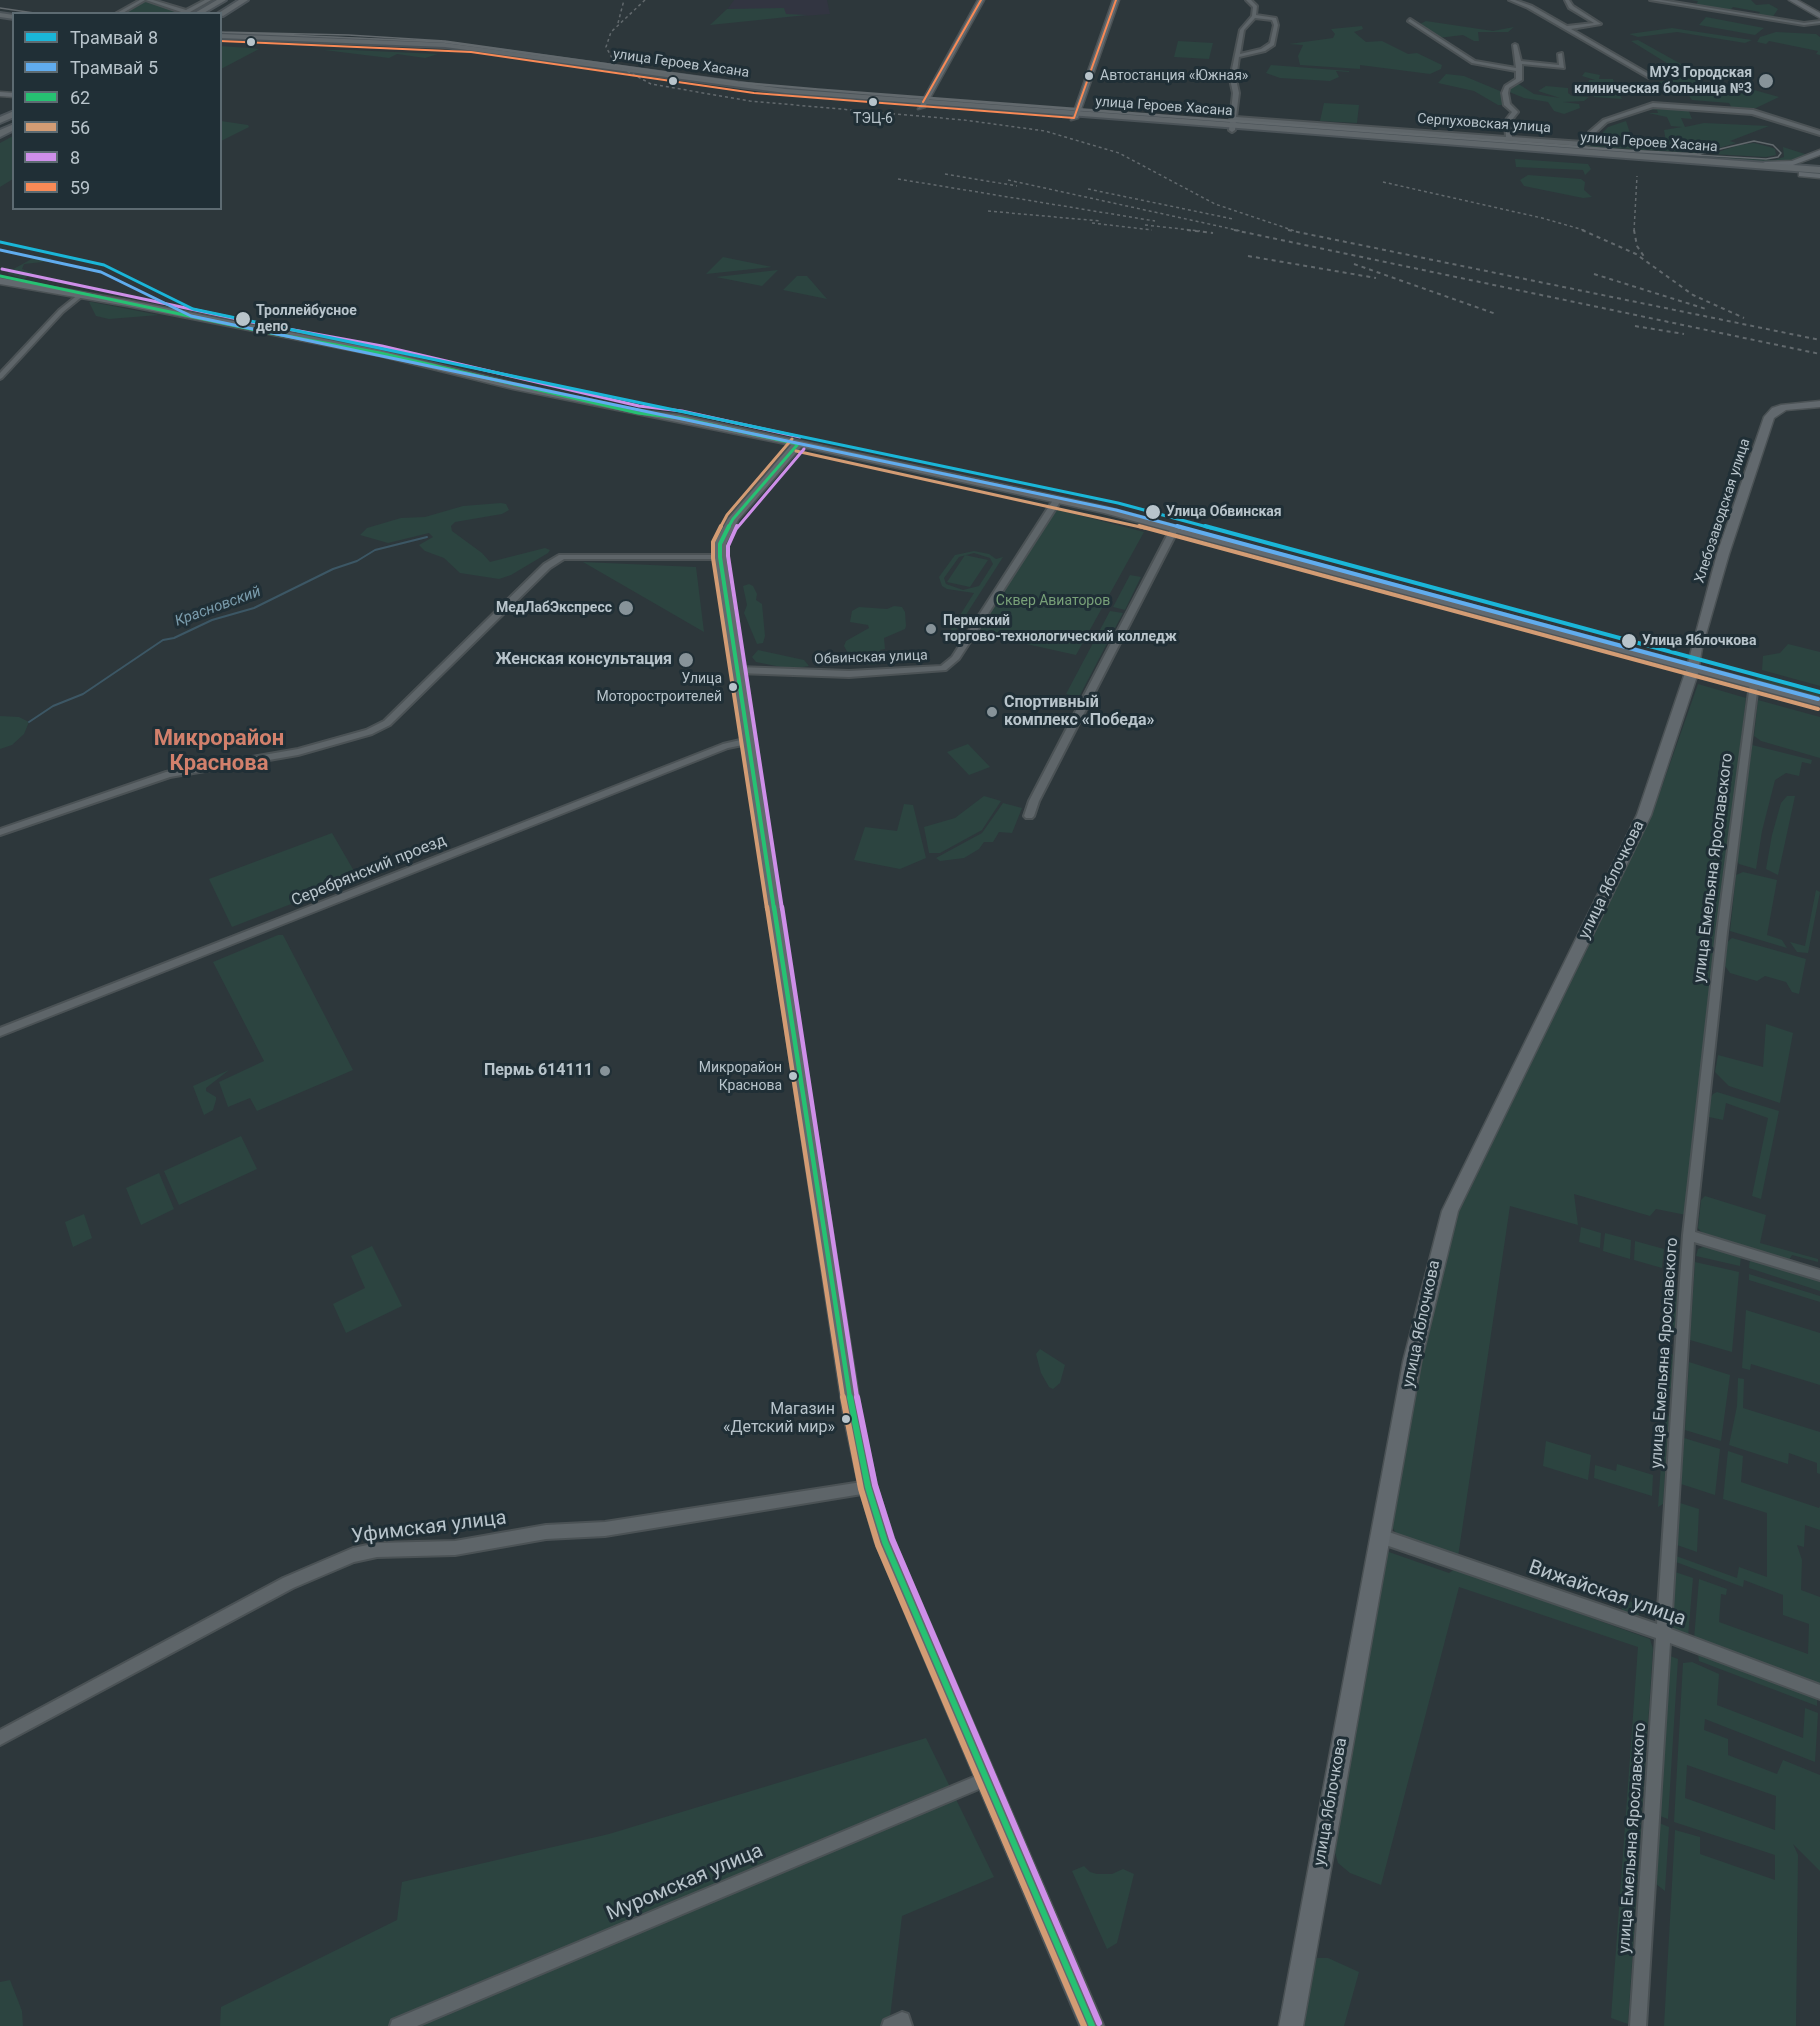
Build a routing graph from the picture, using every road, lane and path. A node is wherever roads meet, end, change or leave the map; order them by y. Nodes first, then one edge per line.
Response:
1 (143, 0) edge
2 (148, 0) edge
3 (209, 0) edge
4 (222, 0) edge
5 (244, 0) edge
6 (981, 0) edge
7 (1116, 0) edge
8 (1248, 0) edge
9 (1511, 0) edge
10 (1567, 0) edge
11 (1652, 0) edge
12 (1792, 0) edge
13 (121, 12) edge
14 (186, 12) edge
15 (198, 12) edge
16 (222, 13) edge
17 (1254, 16) junction
18 (1820, 16) edge
19 (1410, 20) dead end
20 (1820, 22) edge
21 (1566, 28) junction
22 (222, 36) edge
23 (330, 39) junction
24 (222, 41) edge
25 (1515, 45) dead end
26 (324, 46) junction
27 (1560, 54) dead end
28 (1239, 56) junction
29 (1519, 62) junction
30 (1520, 70) junction
31 (1651, 77) dead end
32 (922, 104) junction
33 (0, 114) edge
34 (12, 115) edge
35 (1075, 116) junction
36 (0, 120) edge
37 (1234, 125) junction
38 (1820, 133) edge
39 (1509, 138) junction
40 (1530, 144) junction
41 (1820, 152) edge
42 (1748, 164) junction
43 (1820, 174) edge
44 (0, 276) edge
45 (0, 281) edge
46 (81, 295) junction
47 (0, 377) edge
48 (1820, 404) edge
49 (798, 444) junction
50 (1058, 499) junction
51 (1176, 528) junction
52 (720, 557) junction
53 (1695, 668) junction
54 (738, 670) junction
55 (1754, 684) junction
56 (1820, 702) edge
57 (749, 741) junction
58 (1029, 816) dead end
59 (0, 832) edge
60 (0, 1032) edge
61 (1689, 1235) junction
62 (1820, 1275) edge
63 (868, 1487) junction
64 (1380, 1536) junction
65 (1662, 1633) junction
66 (1820, 1692) edge
67 (0, 1738) edge
68 (988, 1778) junction
69 (398, 2026) edge
70 (1092, 2026) edge
71 (1291, 2026) edge
72 (1638, 2026) edge

1 - 13 street
2 - 14 street
3 - 14 street
4 - 15 main road
5 - 16 main road
6 - 32 main road
7 - 35 main road
8 - 17 street
9 - 21 street
10 - 21 street
11 - 20 street
12 - 18 main road
17 - 28 street
17 - 28 street
19 - 30 street
21 - 31 street
22 - 23 main road, улица Героев Хасана
23 - 26 main road
23 - 32 main road, улица Героев Хасана
24 - 26 main road, улица Героев Хасана
25 - 29 street
26 - 32 main road, улица Героев Хасана
27 - 29 street
28 - 37 street
29 - 30 street
30 - 39 street
32 - 35 main road, улица Героев Хасана
33 - 34 main road
34 - 36 main road
35 - 37 main road, улица Героев Хасана
37 - 39 street, Серпуховская улица
37 - 40 main road, улица Героев Хасана
37 - 43 main road, улица Героев Хасана
38 - 40 street, Серпуховская улица
39 - 40 street, Серпуховская улица
40 - 42 main road, улица Героев Хасана
41 - 42 main road
42 - 43 main road, улица Героев Хасана
44 - 46 main road
45 - 46 main road
46 - 47 street
46 - 49 main road
48 - 53 main road, Хлебозаводская улица
49 - 50 main road
49 - 52 main road
50 - 51 main road
50 - 54 street, Обвинская улица
51 - 53 main road
51 - 58 street
52 - 54 main road
52 - 59 street
53 - 55 main road
53 - 64 main road, улица Яблочкова
54 - 57 main road
55 - 56 main road
55 - 61 street, улица Емельяна Ярославского
57 - 60 street, Серебрянский проезд
57 - 63 main road
61 - 62 street
61 - 65 street, улица Емельяна Ярославского
63 - 67 street, Уфимская улица
63 - 68 main road
64 - 65 street, Вижайская улица
64 - 71 main road, улица Яблочкова
65 - 66 street, Вижайская улица
65 - 72 street, улица Емельяна Ярославского
68 - 69 street, Муромская улица
68 - 70 main road

